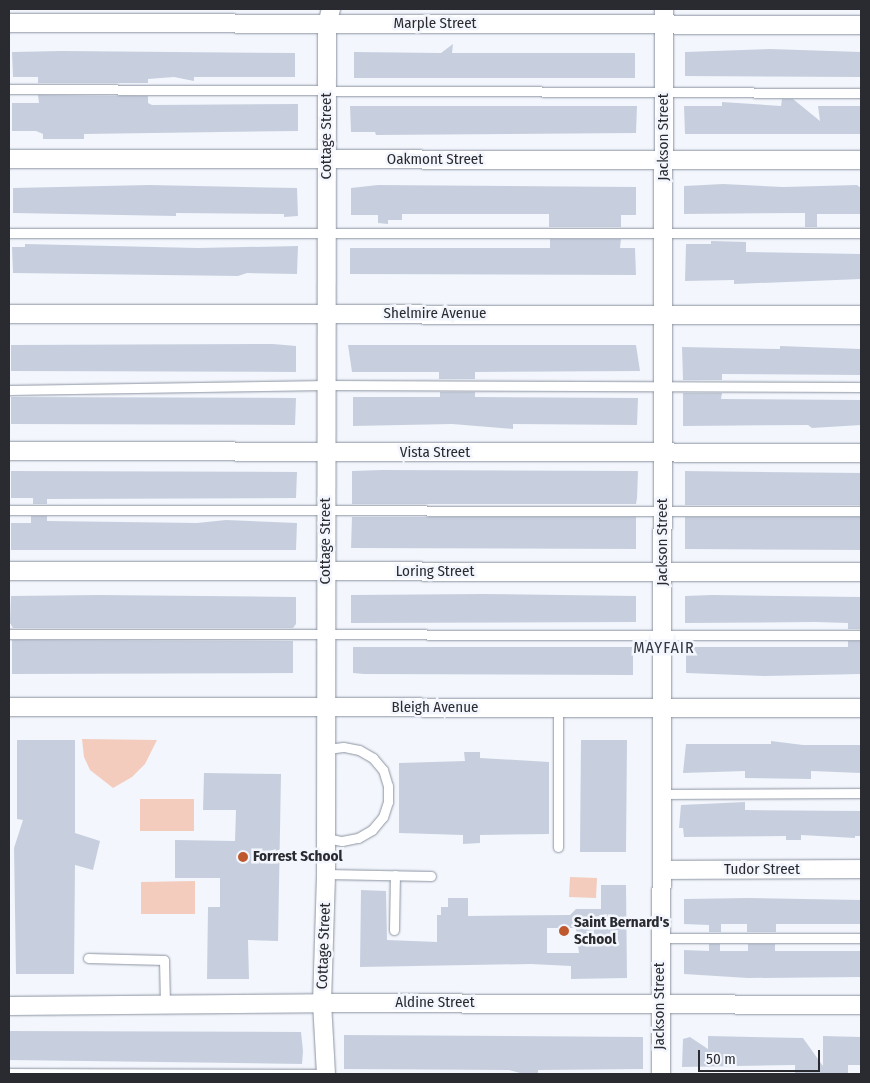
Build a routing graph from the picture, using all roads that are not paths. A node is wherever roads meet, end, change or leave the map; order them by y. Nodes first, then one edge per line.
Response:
1 (329, 16) edge
2 (664, 16) edge
3 (9, 23) edge
4 (861, 25) edge
5 (9, 89) edge
6 (327, 91) junction
7 (664, 92) junction
8 (861, 93) edge
9 (9, 159) edge
10 (327, 160) junction
11 (664, 160) junction
12 (861, 160) edge
13 (9, 233) edge
14 (861, 233) edge
15 (664, 234) junction
16 (327, 235) junction
17 (9, 314) edge
18 (327, 314) junction
19 (664, 314) junction
20 (861, 315) edge
21 (327, 385) junction
22 (664, 387) junction
23 (861, 387) edge
24 (9, 390) edge
25 (9, 451) edge
26 (327, 452) junction
27 (861, 453) edge
28 (663, 454) junction
29 (9, 510) edge
30 (326, 510) junction
31 (663, 511) junction
32 (861, 511) edge
33 (9, 571) edge
34 (326, 572) junction
35 (662, 572) junction
36 (861, 572) edge
37 (9, 634) edge
38 (326, 634) junction
39 (663, 634) junction
40 (861, 635) edge
41 (9, 707) edge
42 (326, 708) junction
43 (558, 708) junction
44 (663, 708) junction
45 (861, 708) edge
46 (327, 749) junction
47 (861, 793) edge
48 (663, 794) junction
49 (326, 838) junction
50 (558, 847) dead end
51 (861, 869) edge
52 (663, 870) junction
53 (326, 874) junction
54 (395, 875) junction
55 (431, 876) dead end
56 (394, 930) dead end
57 (660, 938) junction
58 (861, 938) edge
59 (88, 958) dead end
60 (322, 1003) junction
61 (660, 1004) junction
62 (165, 1005) junction
63 (861, 1005) edge
64 (9, 1006) edge
65 (9, 1073) edge
66 (326, 1074) edge
67 (661, 1074) edge

1 - 2 street, Marple Street
1 - 3 street, Marple Street
1 - 6 street, Cottage Street
2 - 4 street, Marple Street
2 - 7 street, Jackson Street
5 - 6 lane
6 - 7 lane
6 - 10 street, Cottage Street
7 - 8 lane
7 - 11 street, Jackson Street
9 - 10 street, Oakmont Street
10 - 11 street, Oakmont Street
10 - 16 street, Cottage Street
11 - 12 street, Oakmont Street
11 - 15 street, Jackson Street
13 - 16 lane
14 - 15 lane
15 - 16 lane
15 - 19 street, Jackson Street
16 - 18 street, Cottage Street
17 - 18 street, Shelmire Avenue
18 - 19 street, Shelmire Avenue
18 - 21 street, Cottage Street
19 - 20 street, Shelmire Avenue
19 - 22 street, Jackson Street
21 - 22 lane
21 - 24 lane
21 - 26 street, Cottage Street
22 - 23 lane
22 - 28 street, Jackson Street
25 - 26 street, Vista Street
26 - 28 street, Vista Street
26 - 30 street, Cottage Street
27 - 28 street, Vista Street
28 - 31 street, Jackson Street
29 - 30 lane
30 - 31 lane
30 - 34 street, Cottage Street
31 - 32 lane
31 - 35 street, Jackson Street
33 - 34 street, Loring Street
34 - 35 street, Loring Street
34 - 38 street, Cottage Street
35 - 36 street, Loring Street
35 - 39 street, Jackson Street
37 - 38 lane
38 - 39 lane
38 - 42 street, Cottage Street
39 - 40 lane
39 - 44 street, Jackson Street
41 - 42 street, Bleigh Avenue
42 - 43 street, Bleigh Avenue
42 - 46 street, Cottage Street
43 - 44 street, Bleigh Avenue
43 - 50 lane
44 - 45 street, Bleigh Avenue
44 - 48 street, Jackson Street
46 - 49 street, Cottage Street
46 - 49 lane
47 - 48 lane
48 - 52 street, Jackson Street
49 - 53 street, Cottage Street
51 - 52 street, Tudor Street
52 - 57 street, Jackson Street
53 - 54 lane
53 - 60 street, Cottage Street
54 - 55 lane
54 - 56 lane
57 - 58 lane
57 - 61 street, Jackson Street
59 - 62 lane
60 - 61 street, Aldine Street
60 - 62 street, Aldine Street
60 - 66 street, Cottage Street
61 - 63 street, Aldine Street
61 - 67 street, Jackson Street
62 - 64 street, Aldine Street
65 - 66 lane

